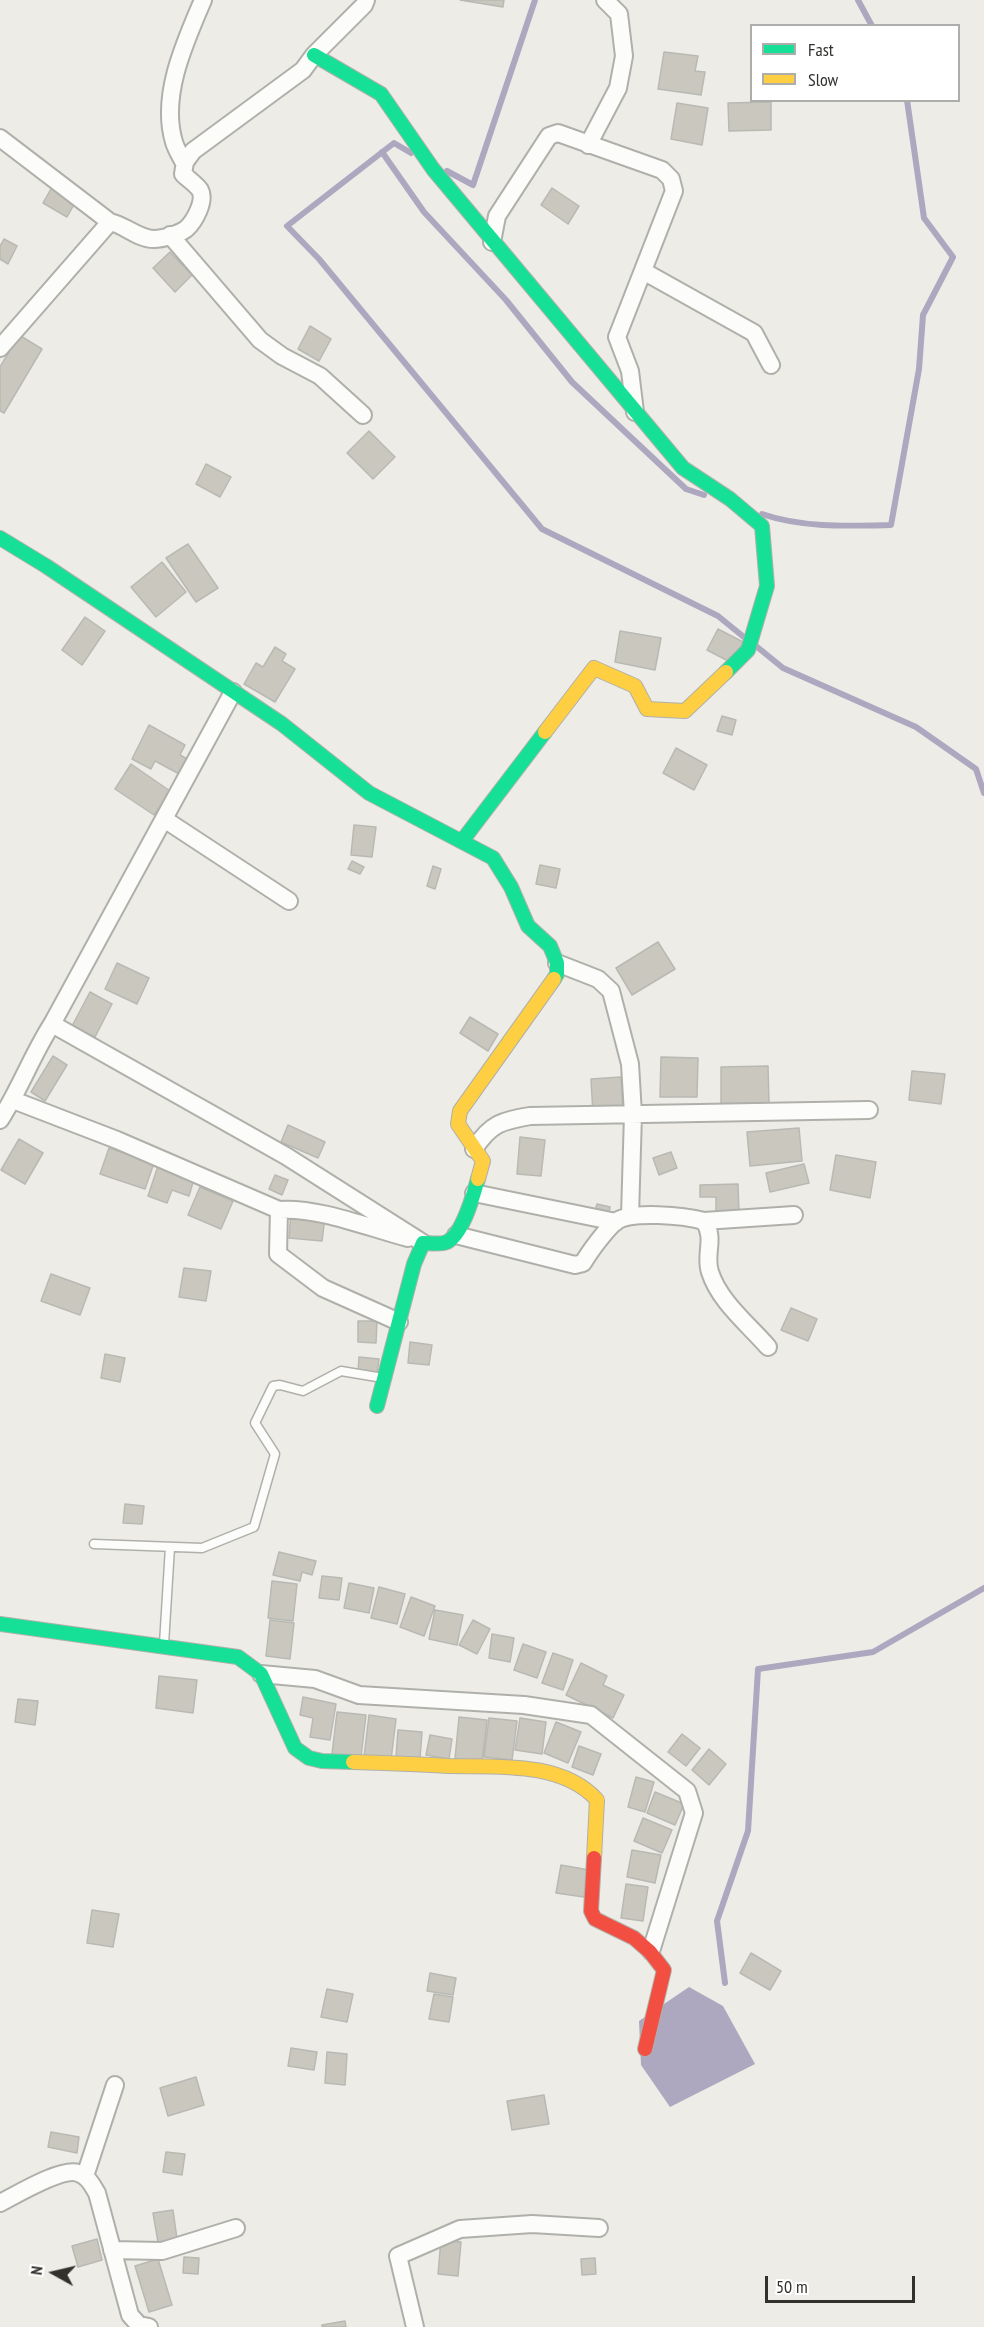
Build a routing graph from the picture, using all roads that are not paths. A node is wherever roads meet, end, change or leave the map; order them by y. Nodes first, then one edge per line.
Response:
1 (203, 0) edge
2 (366, 0) edge
3 (605, 0) edge
4 (314, 55) junction
5 (0, 138) edge
6 (588, 145) junction
7 (184, 163) junction
8 (110, 222) junction
9 (171, 235) junction
10 (492, 242) junction
11 (643, 271) junction
12 (0, 348) edge
13 (771, 365) dead end
14 (635, 413) junction
15 (363, 415) dead end
16 (0, 538) edge
17 (233, 692) junction
18 (164, 819) junction
19 (462, 841) junction
20 (290, 900) dead end
21 (556, 963) junction
22 (52, 1024) junction
23 (13, 1100) junction
24 (869, 1110) dead end
25 (633, 1114) junction
26 (0, 1120) edge
27 (474, 1149) junction
28 (474, 1193) junction
29 (279, 1210) junction
30 (794, 1215) dead end
31 (623, 1219) junction
32 (704, 1221) junction
33 (456, 1235) junction
34 (423, 1243) junction
35 (399, 1322) junction
36 (768, 1347) dead end
37 (384, 1378) junction
38 (376, 1406) dead end
39 (94, 1544) dead end
40 (170, 1547) junction
41 (0, 1624) edge
42 (164, 1647) junction
43 (261, 1674) junction
44 (651, 1951) junction
45 (645, 2049) dead end
46 (115, 2085) dead end
47 (85, 2176) junction
48 (0, 2203) edge
49 (236, 2228) dead end
50 (599, 2228) dead end
51 (112, 2250) junction
52 (149, 2327) edge
53 (415, 2327) edge

1 - 7 street
2 - 4 street
3 - 6 street
4 - 7 street
4 - 10 street
5 - 8 street
6 - 10 street
6 - 11 street
7 - 9 street
8 - 9 street
8 - 12 street
9 - 15 street
10 - 14 street
11 - 13 street
11 - 14 street
14 - 19 street
16 - 17 street
17 - 18 street
17 - 19 street
18 - 20 street
18 - 22 street
19 - 21 street
21 - 25 street
21 - 27 street
22 - 23 street
22 - 34 street
23 - 26 street
23 - 29 street
24 - 25 street
25 - 27 street
25 - 31 street
27 - 28 street
28 - 31 street
28 - 33 street
29 - 34 street
29 - 35 street
30 - 32 street
31 - 32 street
31 - 33 street
32 - 36 street
33 - 34 street
34 - 35 street
35 - 37 street
37 - 38 street
37 - 40 lane
39 - 40 lane
40 - 42 lane
41 - 42 street
42 - 43 street
43 - 44 street
43 - 44 street
44 - 45 street
46 - 47 street
47 - 48 street
47 - 51 street
49 - 51 street
50 - 53 street
51 - 52 street

